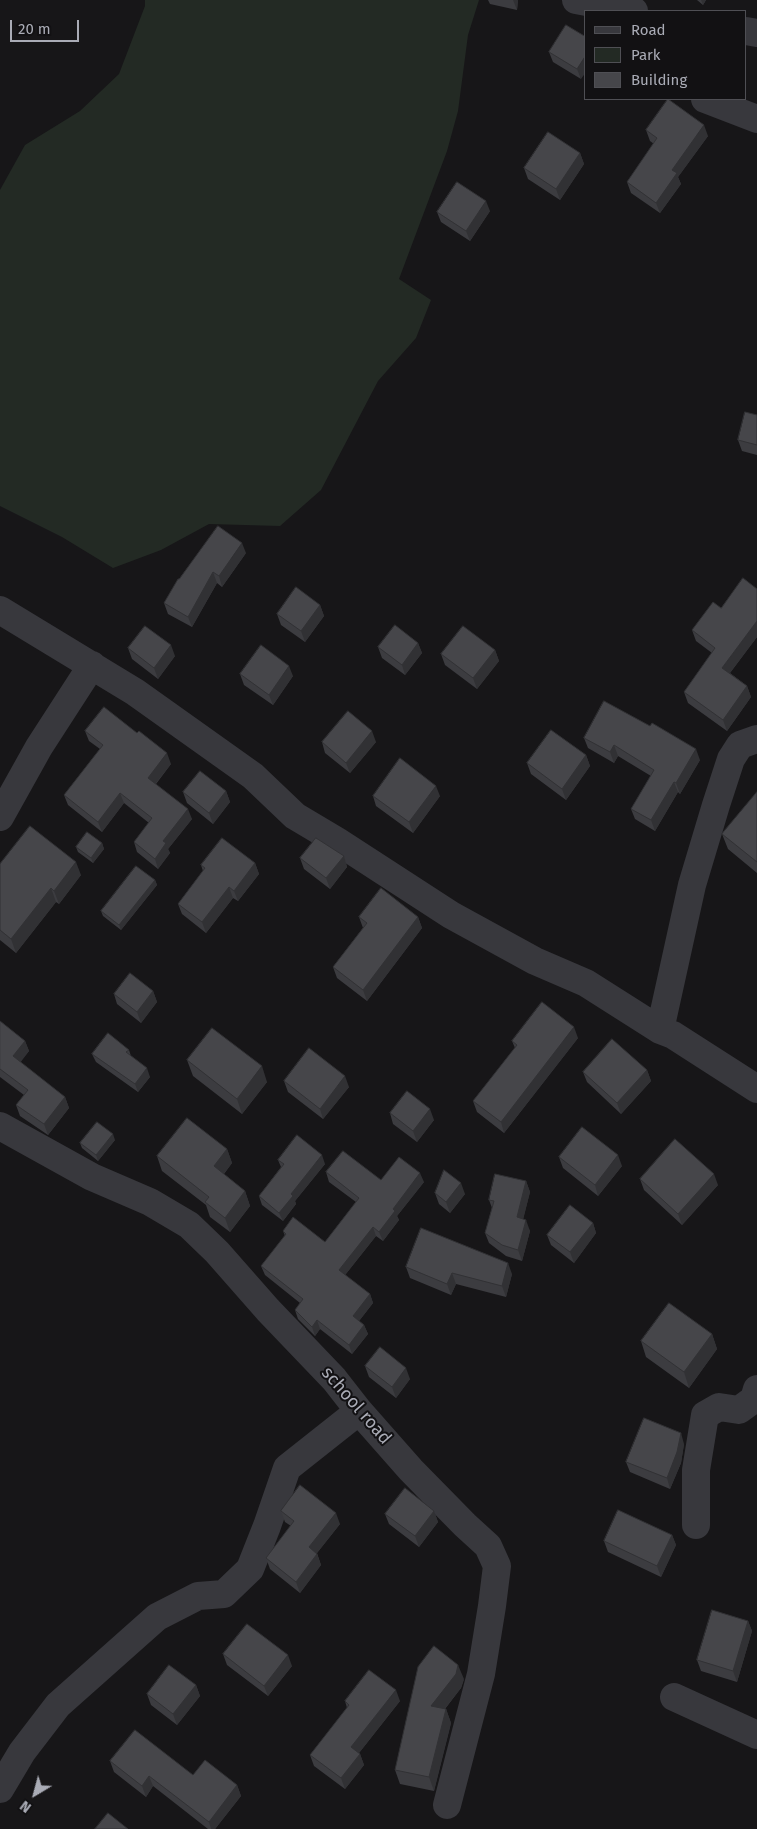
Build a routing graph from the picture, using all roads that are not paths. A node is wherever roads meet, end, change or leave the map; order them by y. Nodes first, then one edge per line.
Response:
1 (576, 0) edge
2 (629, 10) edge
3 (708, 100) edge
4 (757, 119) edge
5 (0, 610) edge
6 (92, 665) junction
7 (757, 738) edge
8 (0, 817) edge
9 (660, 1030) junction
10 (757, 1089) edge
11 (0, 1126) edge
12 (757, 1389) edge
13 (359, 1411) junction
14 (696, 1525) dead end
15 (674, 1697) dead end
16 (757, 1735) edge
17 (0, 1789) edge
18 (447, 1805) dead end

1 - 2 street
3 - 4 street
5 - 6 street
6 - 8 street
6 - 9 street
7 - 9 street
9 - 10 street
11 - 13 street, school road
12 - 14 street
13 - 17 street
13 - 18 street, school road
15 - 16 street

